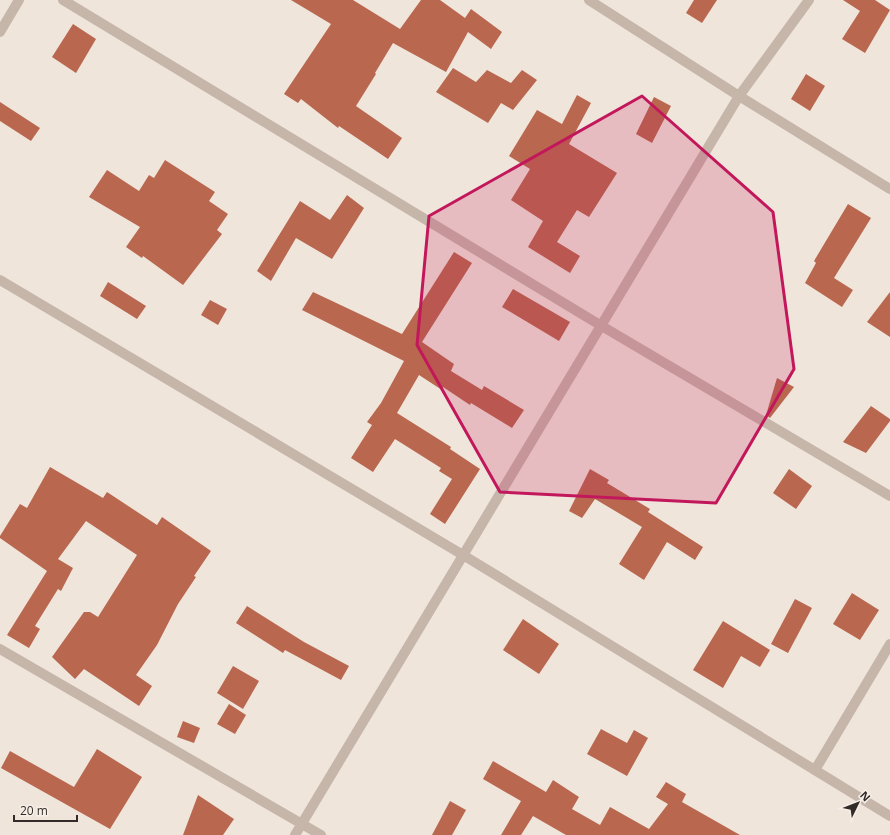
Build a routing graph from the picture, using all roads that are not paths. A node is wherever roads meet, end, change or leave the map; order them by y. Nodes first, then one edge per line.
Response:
1 (19, 0) edge
2 (63, 0) edge
3 (589, 0) edge
4 (809, 0) edge
5 (0, 32) edge
6 (739, 96) junction
7 (890, 189) edge
8 (0, 280) edge
9 (600, 325) junction
10 (890, 496) edge
11 (463, 556) junction
12 (890, 644) edge
13 (0, 649) edge
14 (815, 770) junction
15 (890, 816) edge
16 (302, 824) junction
17 (295, 835) edge
18 (320, 835) edge

1 - 5 street
2 - 9 street
3 - 6 street
4 - 6 street
6 - 7 street
6 - 9 street
8 - 11 street
9 - 10 street
9 - 11 street
11 - 14 street
11 - 16 street
12 - 14 street
13 - 16 street
14 - 15 street
16 - 17 street
16 - 18 street

